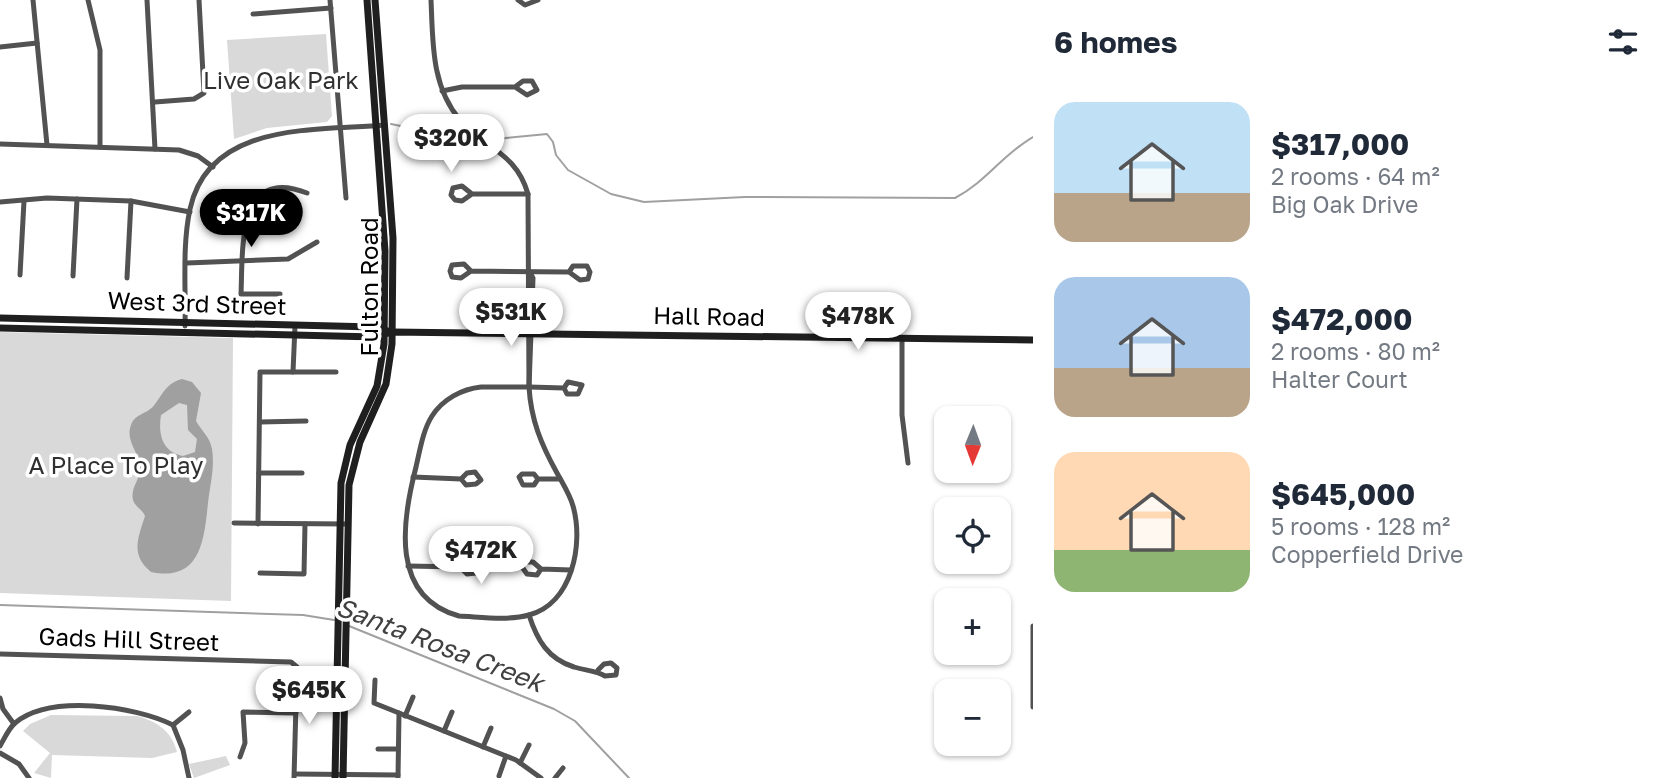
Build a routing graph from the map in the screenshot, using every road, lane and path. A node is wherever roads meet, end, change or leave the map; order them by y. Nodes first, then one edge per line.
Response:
1 (33, 0) edge
2 (88, 0) edge
3 (147, 0) edge
4 (199, 0) edge
5 (330, 0) edge
6 (368, 0) edge
7 (376, 0) edge
8 (430, 0) edge
9 (519, 0) edge
10 (538, 0) edge
11 (331, 8) junction
12 (253, 13) dead end
13 (37, 43) junction
14 (0, 47) edge
15 (514, 87) dead end
16 (442, 91) junction
17 (155, 102) junction
18 (381, 126) junction
19 (340, 129) junction
20 (0, 144) edge
21 (47, 145) junction
22 (100, 148) junction
23 (155, 149) junction
24 (213, 167) junction
25 (307, 193) dead end
26 (472, 194) dead end
27 (528, 194) junction
28 (346, 198) dead end
29 (77, 199) junction
30 (24, 201) junction
31 (131, 201) junction
32 (0, 202) edge
33 (190, 212) junction
34 (317, 242) dead end
35 (243, 262) junction
36 (187, 263) junction
37 (471, 271) dead end
38 (530, 272) junction
39 (569, 272) dead end
40 (20, 275) dead end
41 (74, 276) dead end
42 (127, 278) dead end
43 (280, 294) dead end
44 (0, 318) edge
45 (186, 323) junction
46 (295, 326) junction
47 (0, 328) edge
48 (387, 332) junction
49 (185, 333) junction
50 (530, 334) junction
51 (295, 335) junction
52 (902, 339) junction
53 (1033, 340) edge
54 (293, 372) junction
55 (336, 372) dead end
56 (529, 387) junction
57 (564, 388) dead end
58 (306, 421) dead end
59 (260, 422) junction
60 (908, 463) dead end
61 (259, 473) junction
62 (302, 473) dead end
63 (413, 477) junction
64 (461, 479) dead end
65 (538, 479) dead end
66 (560, 479) junction
67 (234, 523) dead end
68 (258, 524) junction
69 (305, 524) junction
70 (344, 524) junction
71 (408, 566) junction
72 (460, 567) dead end
73 (541, 569) dead end
74 (571, 570) junction
75 (260, 573) dead end
76 (529, 615) junction
77 (1033, 626) edge
78 (0, 654) edge
79 (598, 670) dead end
80 (374, 680) dead end
81 (413, 697) dead end
82 (0, 698) edge
83 (1033, 707) edge
84 (189, 712) dead end
85 (452, 712) dead end
86 (296, 713) junction
87 (402, 714) junction
88 (14, 724) junction
89 (173, 725) junction
90 (430, 726) junction
91 (491, 728) dead end
92 (444, 731) junction
93 (426, 733) dead end
94 (467, 740) junction
95 (529, 745) dead end
96 (0, 746) edge
97 (483, 747) junction
98 (377, 749) dead end
99 (398, 750) junction
100 (464, 750) dead end
101 (0, 753) edge
102 (506, 756) junction
103 (240, 757) dead end
104 (520, 763) junction
105 (563, 768) dead end
106 (294, 776) edge
107 (339, 776) edge
108 (499, 776) dead end
109 (187, 777) edge
110 (398, 777) edge
111 (29, 778) edge
112 (541, 778) edge
113 (555, 778) edge

1 - 13 street
2 - 22 street
3 - 17 street
4 - 17 street
5 - 11 street
6 - 18 main road, Fulton Road
7 - 18 main road, Fulton Road
8 - 16 street
9 - 10 street
11 - 12 street
11 - 19 street
13 - 14 street
13 - 21 street
15 - 16 street
16 - 27 street
17 - 23 street
18 - 19 street
18 - 48 main road, Fulton Road
19 - 24 street
19 - 28 street
20 - 21 street
21 - 22 street
22 - 23 street
23 - 24 street
24 - 33 street
25 - 35 street
26 - 27 street
27 - 38 street
29 - 30 street
29 - 31 street
29 - 41 street
30 - 32 street
30 - 40 street
31 - 33 street
31 - 42 street
33 - 36 street
34 - 35 street
35 - 36 street
35 - 43 street
36 - 45 street
37 - 38 street
38 - 39 street
38 - 50 street
44 - 45 main road, West 3rd Street
45 - 46 main road, West 3rd Street
45 - 49 street
46 - 48 main road, West 3rd Street
46 - 51 street
47 - 49 main road, West 3rd Street
48 - 50 main road, Hall Road
48 - 51 main road, West 3rd Street
48 - 70 main road, Fulton Road
49 - 51 main road, West 3rd Street
50 - 52 main road, Hall Road
50 - 56 street
51 - 54 street
52 - 53 main road, Hall Road
52 - 60 street
54 - 55 street
54 - 59 street
56 - 57 street
56 - 63 street
56 - 66 street
58 - 59 street
59 - 61 street
61 - 62 street
61 - 68 street
63 - 64 street
63 - 71 street
65 - 66 street
66 - 74 street
67 - 68 street
68 - 69 street
69 - 70 street
69 - 75 street
70 - 107 main road, Fulton Road
71 - 72 street
71 - 76 street
73 - 74 street
74 - 76 street
76 - 79 street
77 - 83 street
78 - 86 street, Gads Hill Street
80 - 87 street
81 - 87 street
82 - 88 street
84 - 89 street
85 - 92 street
86 - 103 street
86 - 106 street
87 - 90 street
87 - 99 street
88 - 89 street
88 - 96 street
89 - 109 street
90 - 92 street
90 - 93 street
91 - 97 street
92 - 94 street
94 - 97 street
94 - 100 street
95 - 104 street
97 - 102 street
98 - 99 street
99 - 110 street
101 - 111 street
102 - 104 street
102 - 108 street
104 - 112 street
105 - 113 street
106 - 107 street
107 - 110 street

